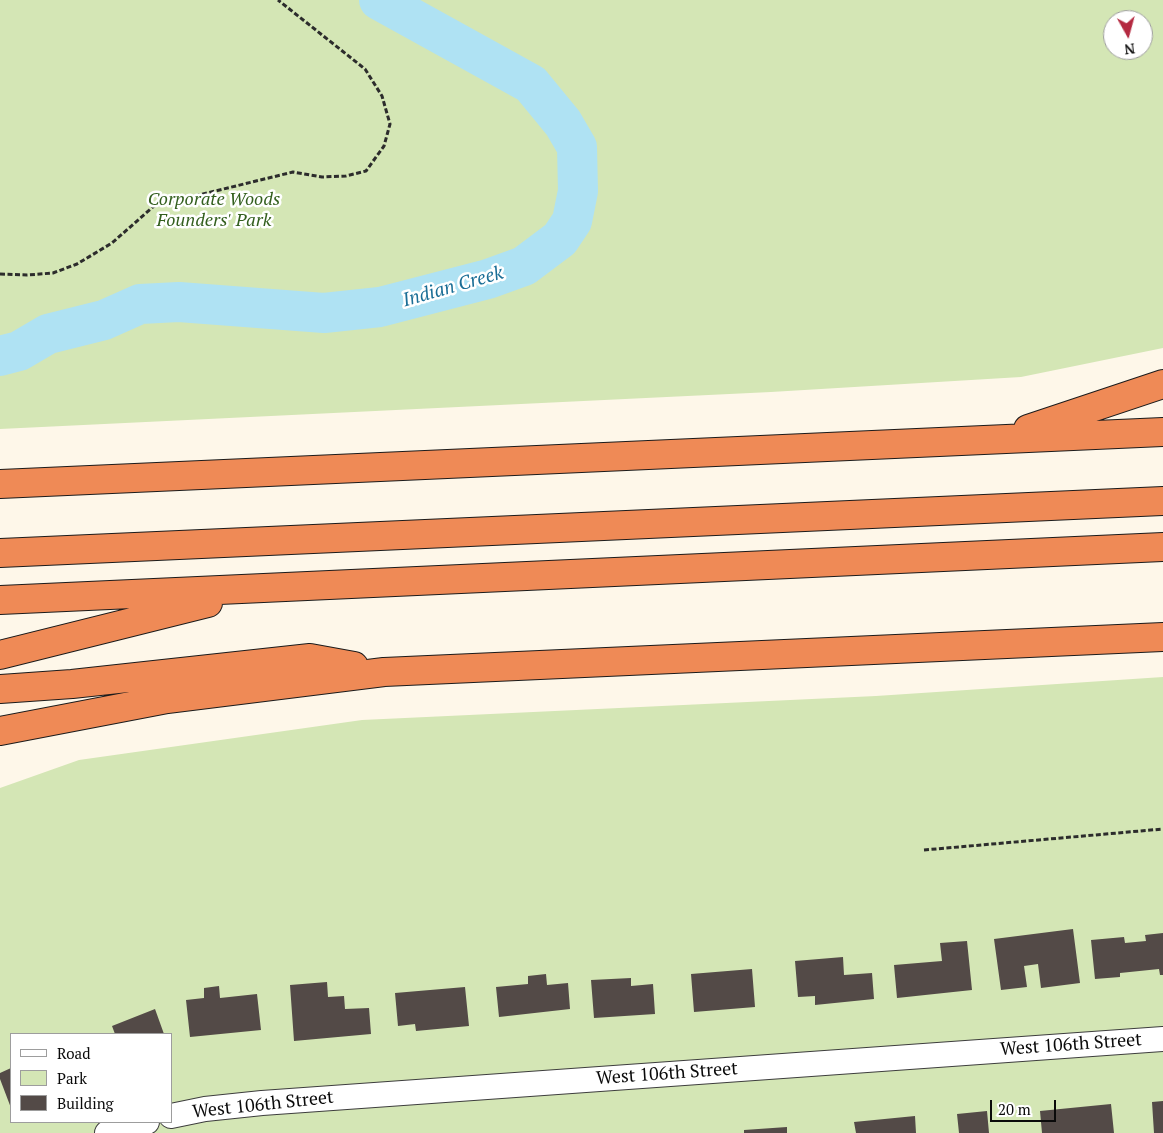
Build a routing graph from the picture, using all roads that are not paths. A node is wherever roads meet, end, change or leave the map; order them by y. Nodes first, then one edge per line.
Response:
1 (1163, 384) edge
2 (1163, 432) edge
3 (996, 440) junction
4 (0, 484) edge
5 (1163, 501) edge
6 (1163, 547) edge
7 (0, 553) edge
8 (265, 589) junction
9 (0, 600) edge
10 (1163, 637) edge
11 (0, 655) edge
12 (384, 672) junction
13 (0, 689) edge
14 (0, 731) edge
15 (1163, 1039) edge
16 (172, 1116) edge
17 (143, 1123) edge
18 (107, 1133) edge

1 - 3 highway
2 - 3 highway
3 - 4 highway
5 - 7 highway
6 - 8 highway
8 - 9 highway
8 - 11 highway
10 - 12 highway
12 - 13 highway
12 - 14 highway
15 - 16 street, West 106th Street
17 - 18 street

